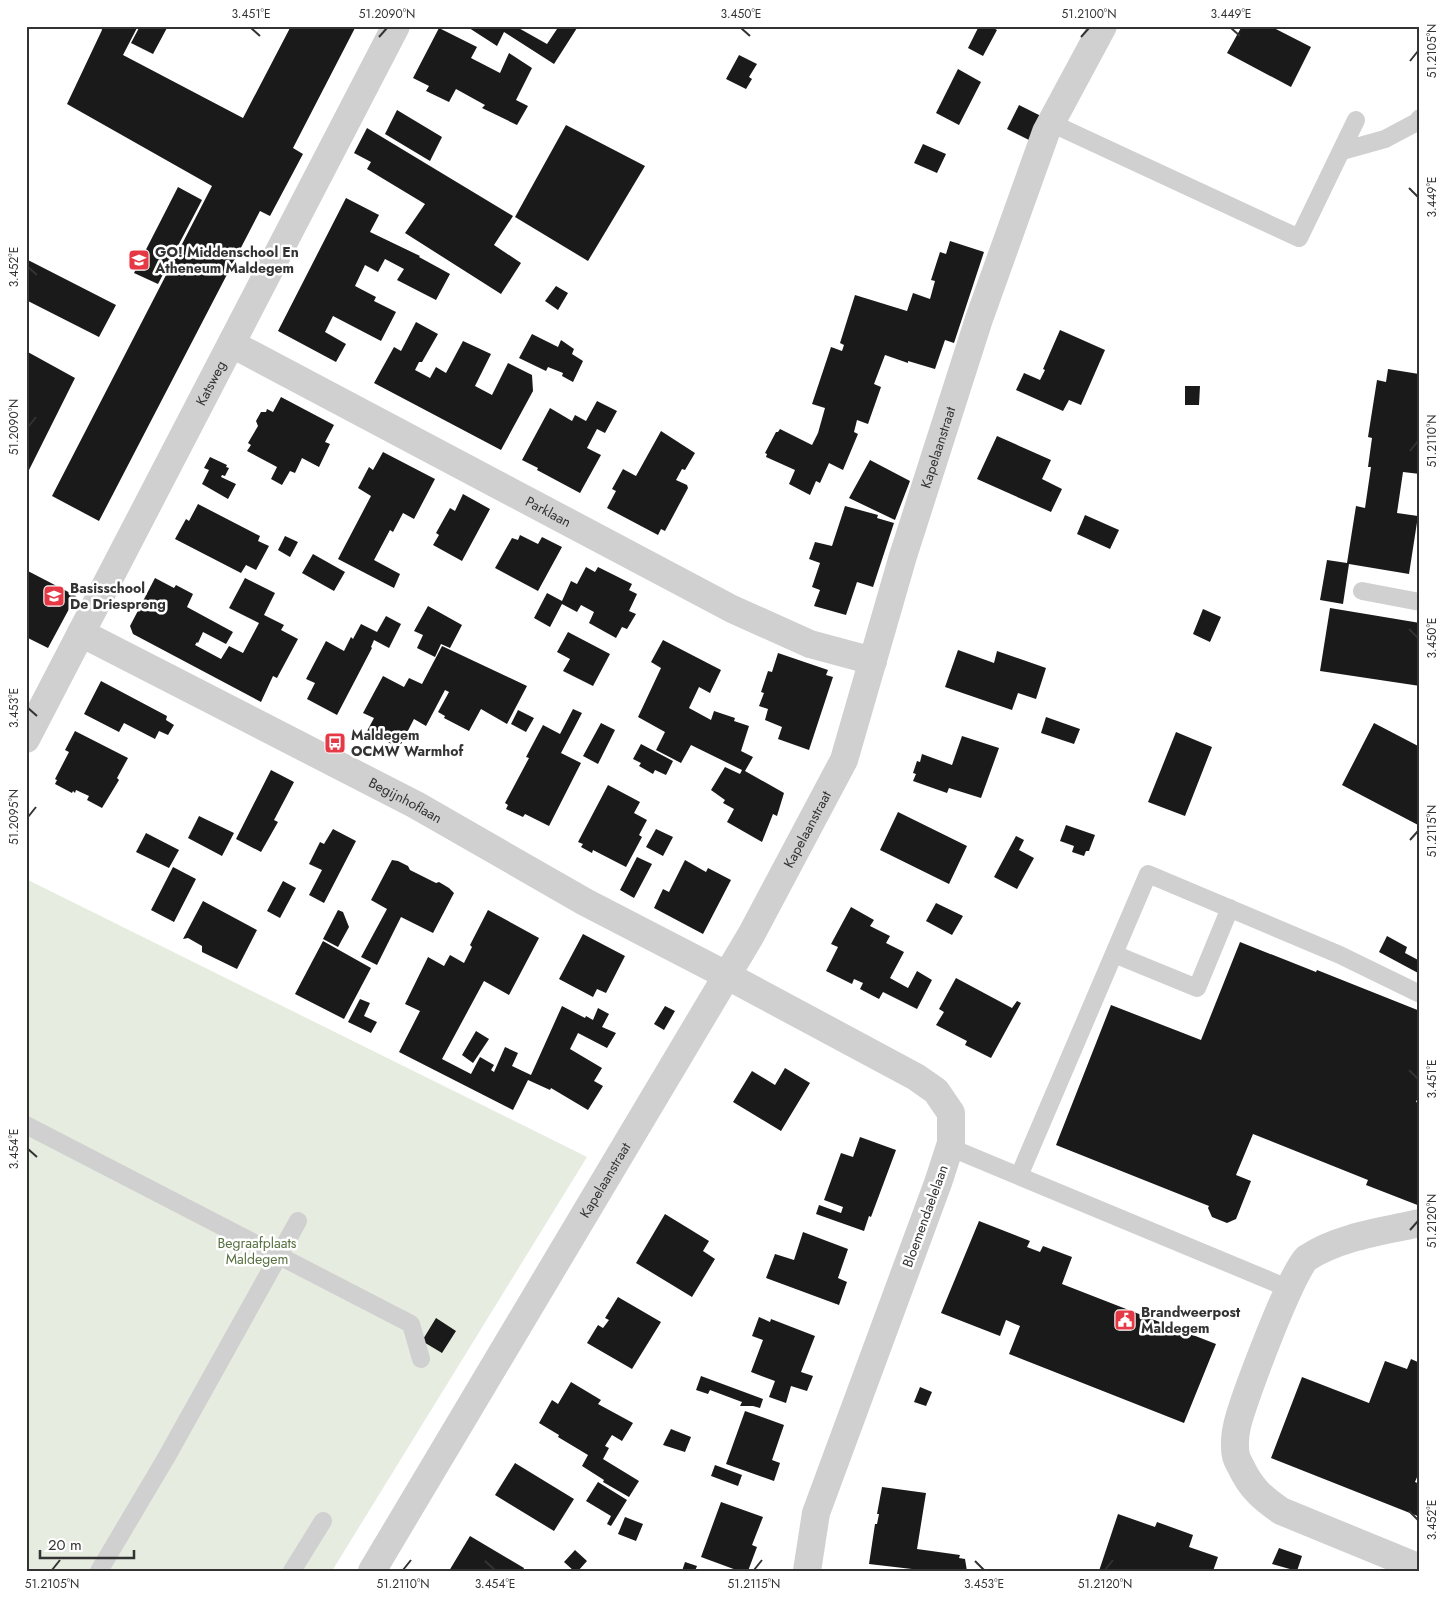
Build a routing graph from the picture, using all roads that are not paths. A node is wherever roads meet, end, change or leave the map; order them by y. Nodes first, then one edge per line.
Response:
1 (396, 26) edge
2 (1103, 26) edge
3 (1420, 118) edge
4 (1356, 120) dead end
5 (1051, 123) junction
6 (1342, 151) junction
7 (232, 344) junction
8 (1362, 591) dead end
9 (1420, 602) edge
10 (81, 633) junction
11 (873, 661) junction
12 (26, 739) edge
13 (1230, 908) junction
14 (1114, 954) junction
15 (726, 975) junction
16 (1420, 994) edge
17 (26, 1125) edge
18 (949, 1147) junction
19 (1019, 1176) junction
20 (298, 1221) dead end
21 (1420, 1223) edge
22 (279, 1255) junction
23 (1290, 1289) junction
24 (421, 1359) dead end
25 (322, 1521) dead end
26 (1420, 1568) edge
27 (98, 1571) edge
28 (292, 1571) edge
29 (372, 1571) edge
30 (807, 1571) edge

1 - 7 street, Katsweg
2 - 5 street, Kapelaanstraat
3 - 6 lane
4 - 6 lane
5 - 6 lane
5 - 11 street, Kapelaanstraat
7 - 10 street, Katsweg
7 - 11 street, Parklaan
8 - 9 lane
10 - 12 street, Katsweg
10 - 15 street, Begijnhoflaan
11 - 15 street, Kapelaanstraat
13 - 14 lane
13 - 14 lane
13 - 16 lane
14 - 19 lane
15 - 18 street, Bloemendaelelaan
15 - 29 street, Kapelaanstraat
17 - 22 lane
18 - 19 lane
18 - 30 street, Bloemendaelelaan
19 - 23 lane
20 - 22 lane
21 - 23 street
22 - 24 lane
22 - 27 lane
23 - 26 street
25 - 28 lane

